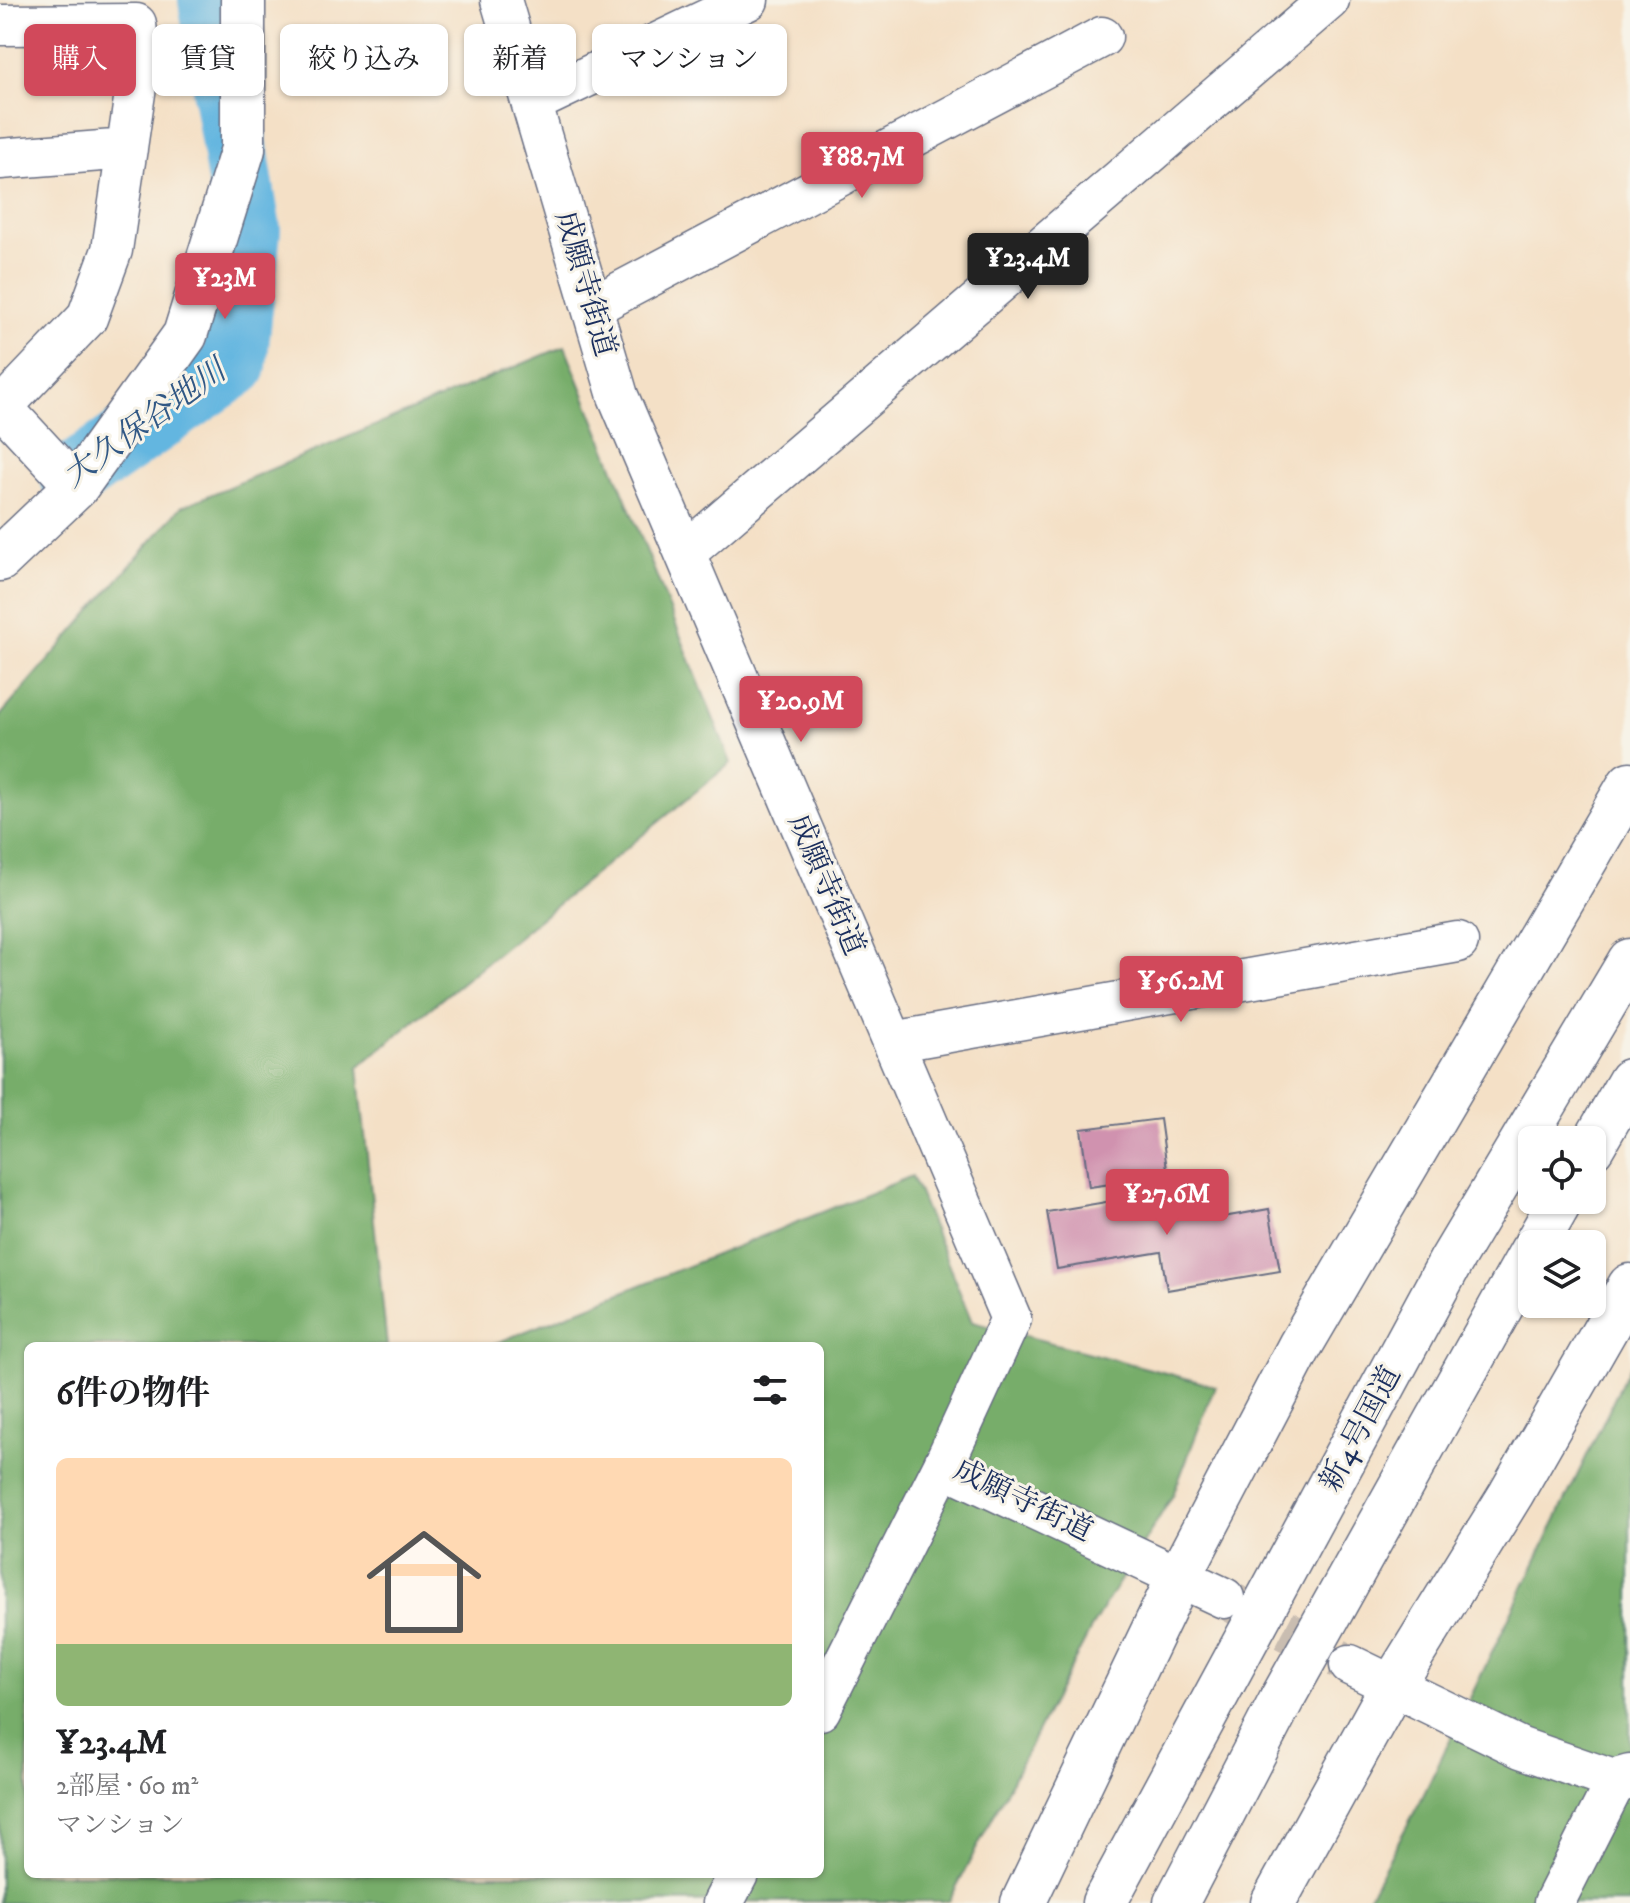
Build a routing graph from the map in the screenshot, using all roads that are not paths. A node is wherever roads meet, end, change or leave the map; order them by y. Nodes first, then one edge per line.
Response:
1 (243, 0) edge
2 (501, 0) edge
3 (748, 0) edge
4 (1329, 0) edge
5 (0, 25) edge
6 (1102, 37) dead end
7 (532, 103) junction
8 (127, 149) junction
9 (0, 159) edge
10 (592, 307) junction
11 (1, 406) edge
12 (76, 487) junction
13 (685, 553) junction
14 (0, 559) edge
15 (1630, 784) edge
16 (1458, 942) dead end
17 (1630, 961) edge
18 (893, 1042) junction
19 (1630, 1081) edge
20 (1604, 1126) edge
21 (1518, 1276) edge
22 (1630, 1286) edge
23 (943, 1466) junction
24 (1180, 1575) junction
25 (1224, 1598) tunnel mouth
26 (1350, 1665) tunnel mouth
27 (1392, 1687) junction
28 (824, 1702) edge
29 (1623, 1779) edge
30 (736, 1878) edge
31 (723, 1903) edge
32 (1023, 1903) edge
33 (1104, 1903) edge
34 (1176, 1903) edge
35 (1273, 1903) edge
36 (1554, 1903) edge

1 - 12 main road
2 - 7 street, 成願寺街道
3 - 7 street
4 - 13 street
5 - 8 street
6 - 10 street
7 - 10 street, 成願寺街道
8 - 9 street
8 - 11 street
10 - 13 street, 成願寺街道
11 - 12 street
12 - 14 main road
13 - 18 street, 成願寺街道
15 - 24 main road
16 - 18 street
17 - 33 main road, 新4号国道
18 - 23 street, 成願寺街道
19 - 20 main road
21 - 34 main road, 新4号国道
22 - 27 main road
23 - 24 street, 成願寺街道
23 - 28 street
24 - 25 street, 成願寺街道
24 - 32 main road
26 - 27 street
27 - 29 street
27 - 35 main road
29 - 36 street
30 - 31 street

